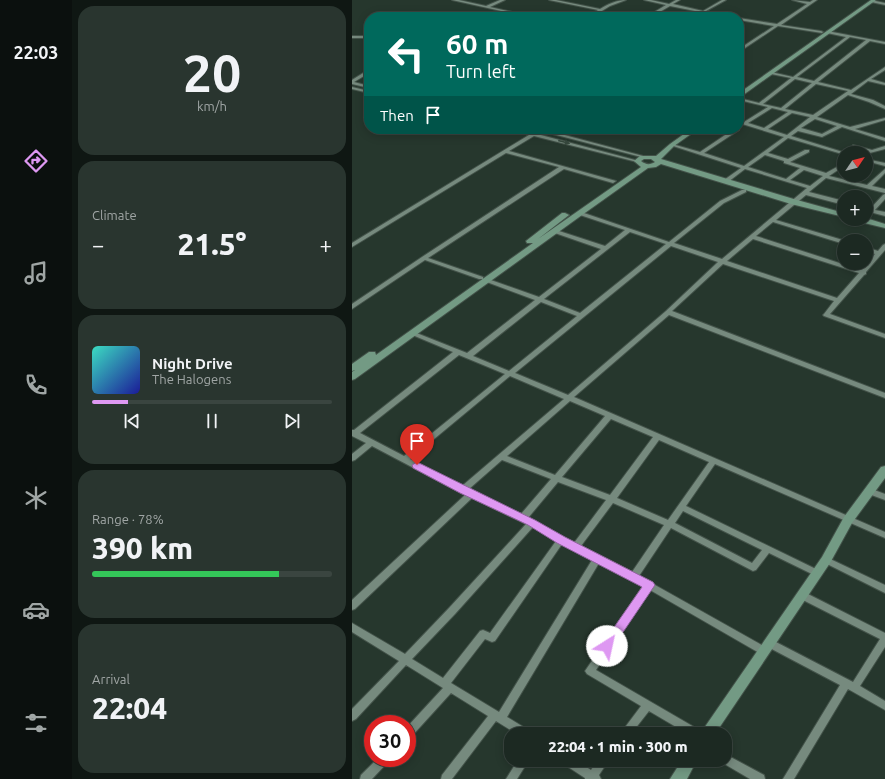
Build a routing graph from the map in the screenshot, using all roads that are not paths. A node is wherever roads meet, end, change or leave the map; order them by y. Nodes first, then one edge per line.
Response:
1 (454, 0) edge
2 (503, 0) edge
3 (551, 0) edge
4 (624, 0) edge
5 (646, 0) edge
6 (678, 0) edge
7 (724, 0) edge
8 (794, 0) edge
9 (815, 0) edge
10 (865, 0) edge
11 (873, 1) edge
12 (810, 3) junction
13 (885, 4) edge
14 (669, 5) junction
15 (487, 7) junction
16 (602, 10) junction
17 (510, 12) edge
18 (598, 12) edge
19 (657, 12) edge
20 (703, 12) joint
21 (744, 20) edge
22 (779, 24) junction
23 (821, 32) junction
24 (828, 32) junction
25 (849, 36) junction
26 (364, 37) edge
27 (352, 38) edge
28 (868, 40) junction
29 (885, 43) edge
30 (745, 47) edge
31 (885, 68) edge
32 (772, 73) junction
33 (364, 74) edge
34 (793, 78) junction
35 (868, 80) junction
36 (352, 82) edge
37 (815, 82) junction
38 (885, 84) edge
39 (364, 86) edge
40 (744, 87) edge
41 (352, 88) edge
42 (364, 91) edge
43 (850, 92) junction
44 (744, 94) edge
45 (744, 99) edge
46 (760, 104) junction
47 (770, 107) junction
48 (885, 108) edge
49 (782, 109) junction
50 (791, 112) junction
51 (814, 117) junction
52 (885, 119) edge
53 (746, 123) joint
54 (841, 126) junction
55 (765, 129) junction
56 (798, 129) junction
57 (849, 129) junction
58 (531, 134) edge
59 (547, 134) edge
60 (549, 134) edge
61 (680, 134) edge
62 (688, 134) edge
63 (729, 134) edge
64 (788, 136) junction
65 (885, 140) edge
66 (672, 146) junction
67 (885, 147) edge
68 (505, 151) junction
69 (807, 151) dead end
70 (837, 151) edge
71 (873, 151) edge
72 (764, 153) junction
73 (700, 154) junction
74 (647, 157) junction
75 (788, 161) junction
76 (873, 162) edge
77 (649, 163) junction
78 (885, 165) edge
79 (563, 167) junction
80 (744, 167) junction
81 (803, 168) junction
82 (837, 169) edge
83 (885, 170) edge
84 (826, 176) junction
85 (787, 180) junction
86 (613, 181) junction
87 (726, 181) junction
88 (868, 187) junction
89 (811, 188) junction
90 (885, 191) edge
91 (744, 192) junction
92 (805, 192) junction
93 (885, 196) edge
94 (837, 201) edge
95 (794, 202) junction
96 (873, 209) edge
97 (873, 210) edge
98 (579, 213) junction
99 (837, 213) edge
100 (885, 214) edge
101 (772, 220) junction
102 (873, 223) edge
103 (885, 226) edge
104 (629, 230) junction
105 (554, 231) junction
106 (752, 237) junction
107 (837, 240) edge
108 (353, 243) edge
109 (670, 243) junction
110 (885, 246) edge
111 (604, 248) junction
112 (873, 251) edge
113 (879, 253) junction
114 (424, 258) junction
115 (722, 262) junction
116 (864, 272) junction
117 (483, 279) junction
118 (541, 299) junction
119 (839, 301) junction
120 (352, 307) edge
121 (668, 312) junction
122 (581, 315) junction
123 (412, 333) junction
124 (885, 336) edge
125 (458, 352) junction
126 (468, 356) junction
127 (352, 368) edge
128 (510, 374) junction
129 (352, 377) edge
130 (885, 396) edge
131 (569, 398) junction
132 (609, 416) junction
133 (353, 433) edge
134 (657, 437) junction
135 (372, 442) junction
136 (352, 458) edge
137 (501, 458) junction
138 (405, 459) junction
139 (713, 461) junction
140 (885, 470) edge
141 (557, 479) junction
142 (869, 490) junction
143 (467, 492) junction
144 (885, 497) edge
145 (612, 499) junction
146 (682, 507) junction
147 (523, 518) junction
148 (848, 520) junction
149 (532, 523) junction
150 (670, 524) junction
151 (885, 535) edge
152 (561, 540) junction
153 (576, 547) junction
154 (768, 549) junction
155 (597, 559) junction
156 (826, 560) junction
157 (817, 573) junction
158 (634, 577) junction
159 (649, 585) junction
160 (885, 589) edge
161 (802, 595) junction
162 (352, 606) edge
163 (352, 627) edge
164 (885, 638) edge
165 (767, 647) junction
166 (404, 660) junction
167 (447, 685) junction
168 (850, 686) junction
169 (648, 705) junction
170 (885, 706) edge
171 (352, 716) edge
172 (498, 716) junction
173 (416, 723) edge
174 (515, 727) edge
175 (631, 727) edge
176 (685, 727) edge
177 (712, 727) edge
178 (732, 763) edge
179 (377, 767) edge
180 (519, 767) edge
181 (576, 767) edge
182 (599, 767) edge
183 (686, 767) edge
184 (592, 778) edge
185 (366, 779) edge
186 (446, 779) edge
187 (511, 779) edge
188 (678, 779) edge
189 (760, 779) edge
190 (788, 779) edge

1 - 15 street
2 - 15 street
3 - 16 street
4 - 16 street
5 - 14 street
6 - 14 street
7 - 20 street
8 - 12 street
9 - 12 street
10 - 23 street
11 - 13 street
11 - 24 street
12 - 22 street
14 - 19 street
14 - 20 street
15 - 17 street
16 - 18 street
21 - 22 street
22 - 23 street
22 - 30 street
23 - 40 street
24 - 25 street
24 - 32 street
25 - 28 street
25 - 34 street
26 - 27 street
28 - 29 street
28 - 37 street
31 - 35 street
32 - 34 street
32 - 44 street
33 - 36 street
34 - 37 street
34 - 46 street
35 - 38 street
35 - 43 street
36 - 39 street
37 - 43 street
37 - 49 street
41 - 42 street
43 - 48 street
43 - 51 street
45 - 46 street
46 - 47 street
47 - 49 street
47 - 53 street
49 - 50 street
50 - 51 street
50 - 55 street
51 - 54 street
51 - 56 street
52 - 57 street
53 - 55 street
54 - 56 street
54 - 57 street
55 - 64 street
56 - 64 street
57 - 65 street
58 - 68 street
59 -> 77 street
60 - 74 street
61 - 74 street
62 - 66 street
63 - 73 street
64 - 70 street
64 - 72 street
66 - 73 street
66 - 77 street
67 - 71 street
68 - 79 street
68 - 108 street
69 - 75 street
72 - 75 street
72 - 80 street
73 - 80 street
74 - 77 street
74 - 77 street
75 - 81 street
76 - 78 street
77 - 86 street
77 - 87 street
77 - 91 street
77 - 98 street
79 - 86 street
79 - 114 street
80 - 85 street
80 - 87 street
81 - 84 street
81 - 85 street
82 - 84 street
83 - 88 street
84 - 88 street
84 - 89 street
85 - 89 street
86 - 117 street
87 - 95 street
88 - 90 street
89 - 92 street
91 - 95 street
91 - 109 street
92 - 94 street
92 - 95 street
93 - 96 street
95 - 99 street
95 - 101 street
97 - 100 street
98 - 104 street
98 - 105 street
101 - 106 street
101 - 107 street
102 - 103 street
104 - 109 street
104 - 111 street
105 - 111 street
105 - 117 street
106 - 115 street
106 - 116 street
109 - 115 street
109 - 122 street
110 - 113 street
111 - 118 street
112 - 113 street
113 - 116 street
114 - 117 street
114 - 120 street
115 - 119 street
115 - 121 street
116 - 119 street
117 - 118 street
117 - 123 street
117 - 127 street
118 - 122 street
118 - 126 street
119 - 124 street
121 - 130 street
121 - 131 street
122 - 128 street
123 - 125 street
123 - 129 street
125 - 126 street
125 - 133 street
126 - 128 street
128 - 131 street
128 - 138 street
131 - 132 street
131 - 137 street
132 - 134 street
132 - 141 street
133 - 135 street
134 - 139 street
134 - 145 street
135 - 136 street
135 - 138 street
137 - 141 street
137 - 143 street
138 - 143 street
139 - 146 street
139 - 148 street
140 - 142 street
141 - 145 street
141 - 147 street
142 - 144 street
142 - 148 street
143 - 147 street
143 - 162 street
145 - 150 street
145 - 153 street
146 - 150 street
146 - 154 street
147 - 149 street
148 - 151 street
148 - 156 street
149 - 152 street
149 - 166 street
150 - 154 street
150 - 158 street
152 - 153 street
152 - 167 street
153 - 155 street
154 - 157 street
155 - 158 street
155 - 172 street
156 - 157 street
156 - 160 street
157 - 161 street
158 - 159 street
159 - 165 street
159 - 169 street
161 - 164 street
161 - 165 street
163 - 166 street
164 - 168 street
165 - 168 street
165 - 177 street
166 - 167 street
166 - 171 street
167 - 172 street
167 - 173 street
168 - 170 street
168 - 190 street
169 - 175 street
169 - 176 street
172 - 174 street
172 - 186 street
178 - 189 street
179 - 185 street
180 - 187 street
181 - 184 street
182 - 184 street
183 - 188 street

